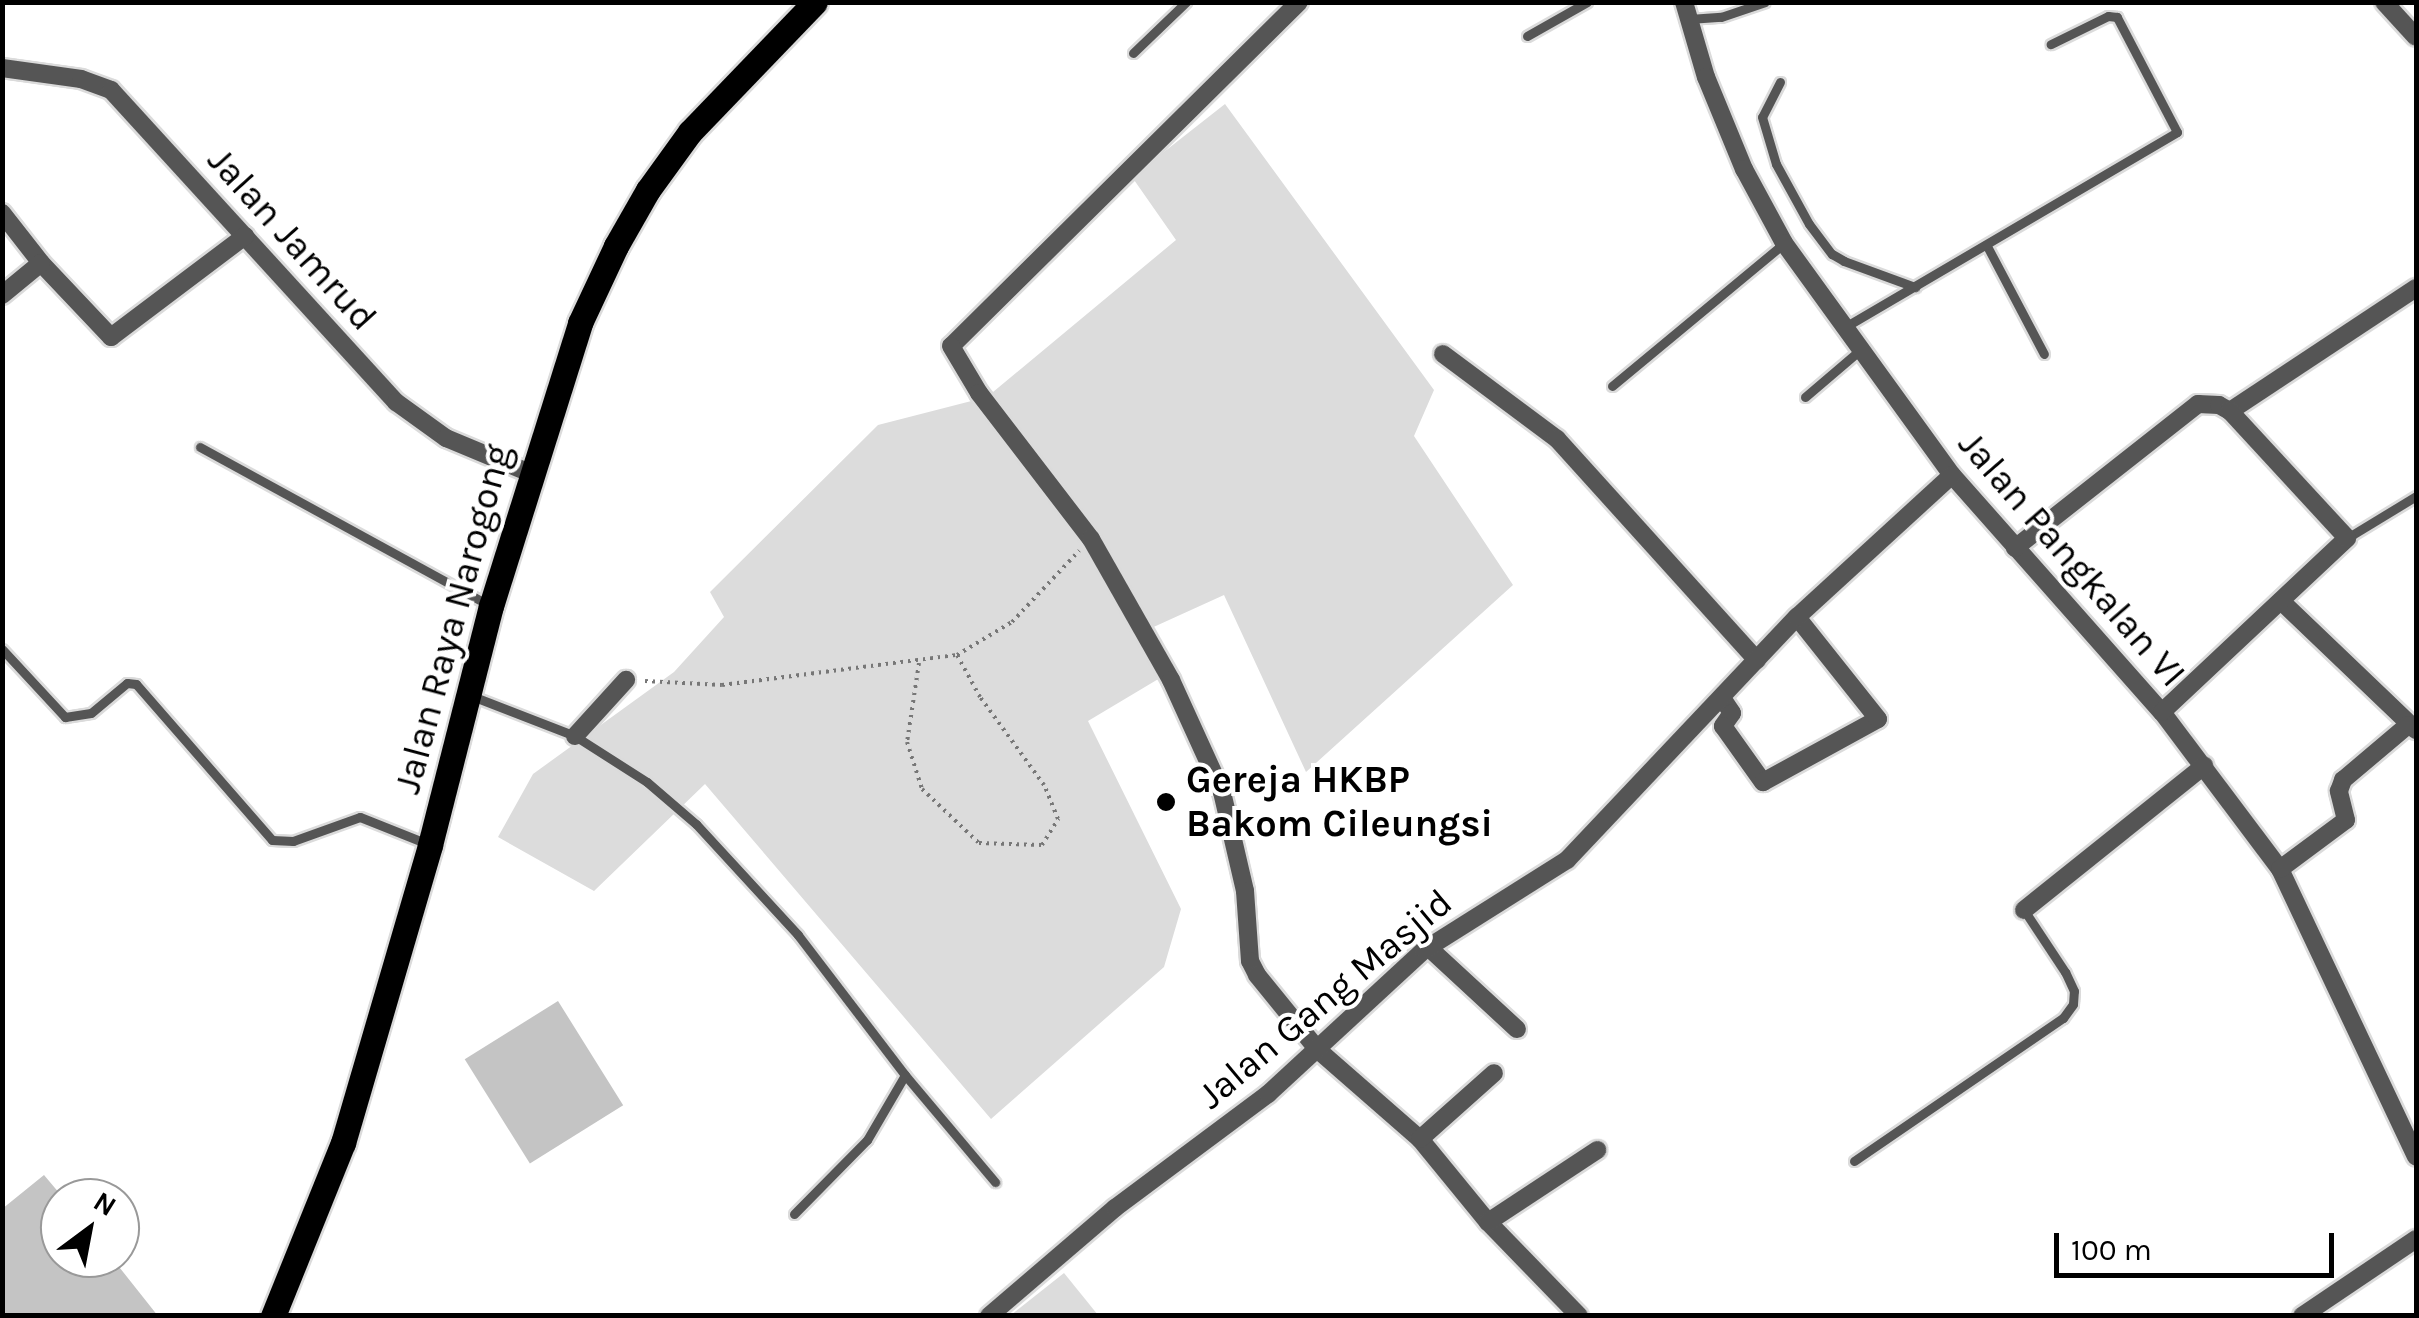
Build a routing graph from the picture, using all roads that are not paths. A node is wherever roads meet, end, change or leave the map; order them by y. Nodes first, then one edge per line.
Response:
1 (815, 2) edge
2 (1186, 2) edge
3 (1298, 2) edge
4 (1587, 2) edge
5 (1766, 2) edge
6 (2384, 2) edge
7 (1686, 11) edge
8 (1527, 36) dead end
9 (2416, 37) edge
10 (2051, 44) dead end
11 (1133, 53) dead end
12 (2, 68) edge
13 (1780, 82) dead end
14 (2, 213) edge
15 (245, 236) junction
16 (1784, 243) junction
17 (1987, 246) junction
18 (41, 263) junction
19 (1915, 287) junction
20 (2416, 288) edge
21 (2, 295) edge
22 (1845, 327) junction
23 (1862, 348) junction
24 (1443, 354) dead end
25 (2044, 354) dead end
26 (1612, 386) dead end
27 (1806, 398) dead end
28 (2230, 411) junction
29 (200, 448) dead end
30 (530, 473) junction
31 (1952, 475) junction
32 (2416, 496) edge
33 (2347, 538) junction
34 (2015, 548) junction
35 (2280, 601) junction
36 (491, 606) junction
37 (1797, 617) junction
38 (2, 649) edge
39 (1757, 660) junction
40 (626, 680) road end
41 (469, 695) junction
42 (1722, 698) junction
43 (2162, 712) junction
44 (2412, 727) edge
45 (575, 736) junction
46 (2204, 766) junction
47 (430, 846) junction
48 (2280, 869) junction
49 (2024, 910) joint
50 (1428, 947) junction
51 (1518, 1028) dead end
52 (1318, 1050) junction
53 (1494, 1073) dead end
54 (905, 1075) junction
55 (1420, 1139) junction
56 (1596, 1150) dead end
57 (2416, 1156) edge
58 (1854, 1161) dead end
59 (994, 1182) dead end
60 (794, 1214) dead end
61 (1488, 1222) junction
62 (2416, 1239) edge
63 (273, 1316) edge
64 (989, 1316) edge
65 (1580, 1316) edge
66 (2302, 1316) edge

1 - 30 main road, Jalan Raya Narogong
2 - 11 lane
3 - 52 street
4 - 8 lane
5 - 7 lane
6 - 9 street
7 - 16 street, Jalan Pangkalan VI
10 - 17 lane
12 - 15 street, Jalan Jamrud
13 - 19 lane
14 - 18 street
15 - 18 street
15 - 30 street, Jalan Jamrud
16 - 22 street, Jalan Pangkalan VI
16 - 26 lane
17 - 19 lane
17 - 25 lane
18 - 21 street
19 - 22 lane
20 - 28 street
22 - 23 street, Jalan Pangkalan VI
23 - 27 lane
23 - 31 street, Jalan Pangkalan VI
24 - 39 street
28 - 33 street
28 - 34 street
29 - 36 lane
30 - 36 main road, Jalan Raya Narogong
31 - 34 street, Jalan Pangkalan VI
31 - 37 street, Jalan Gang Masjid
32 - 33 lane
33 - 35 street
34 - 43 street, Jalan Pangkalan VI
35 - 43 street
35 - 44 street
36 - 41 main road, Jalan Raya Narogong
37 - 39 street, Jalan Gang Masjid
37 - 42 street
38 - 47 lane
39 - 42 street, Jalan Gang Masjid
40 - 45 street
41 - 45 lane
41 - 47 main road, Jalan Raya Narogong
42 - 50 street, Jalan Gang Masjid
43 - 46 street, Jalan Pangkalan VI
44 - 48 street
45 - 54 lane
46 - 48 street, Jalan Pangkalan VI
46 - 49 street
47 - 63 main road, Jalan Raya Narogong
48 - 57 street, Jalan Pangkalan VI
49 - 58 lane
50 - 51 street
50 - 52 street, Jalan Gang Masjid
52 - 55 street
52 - 64 street, Jalan Gang Masjid
53 - 55 street
54 - 59 lane
54 - 60 lane
55 - 61 street
56 - 61 street
61 - 65 street
62 - 66 street

